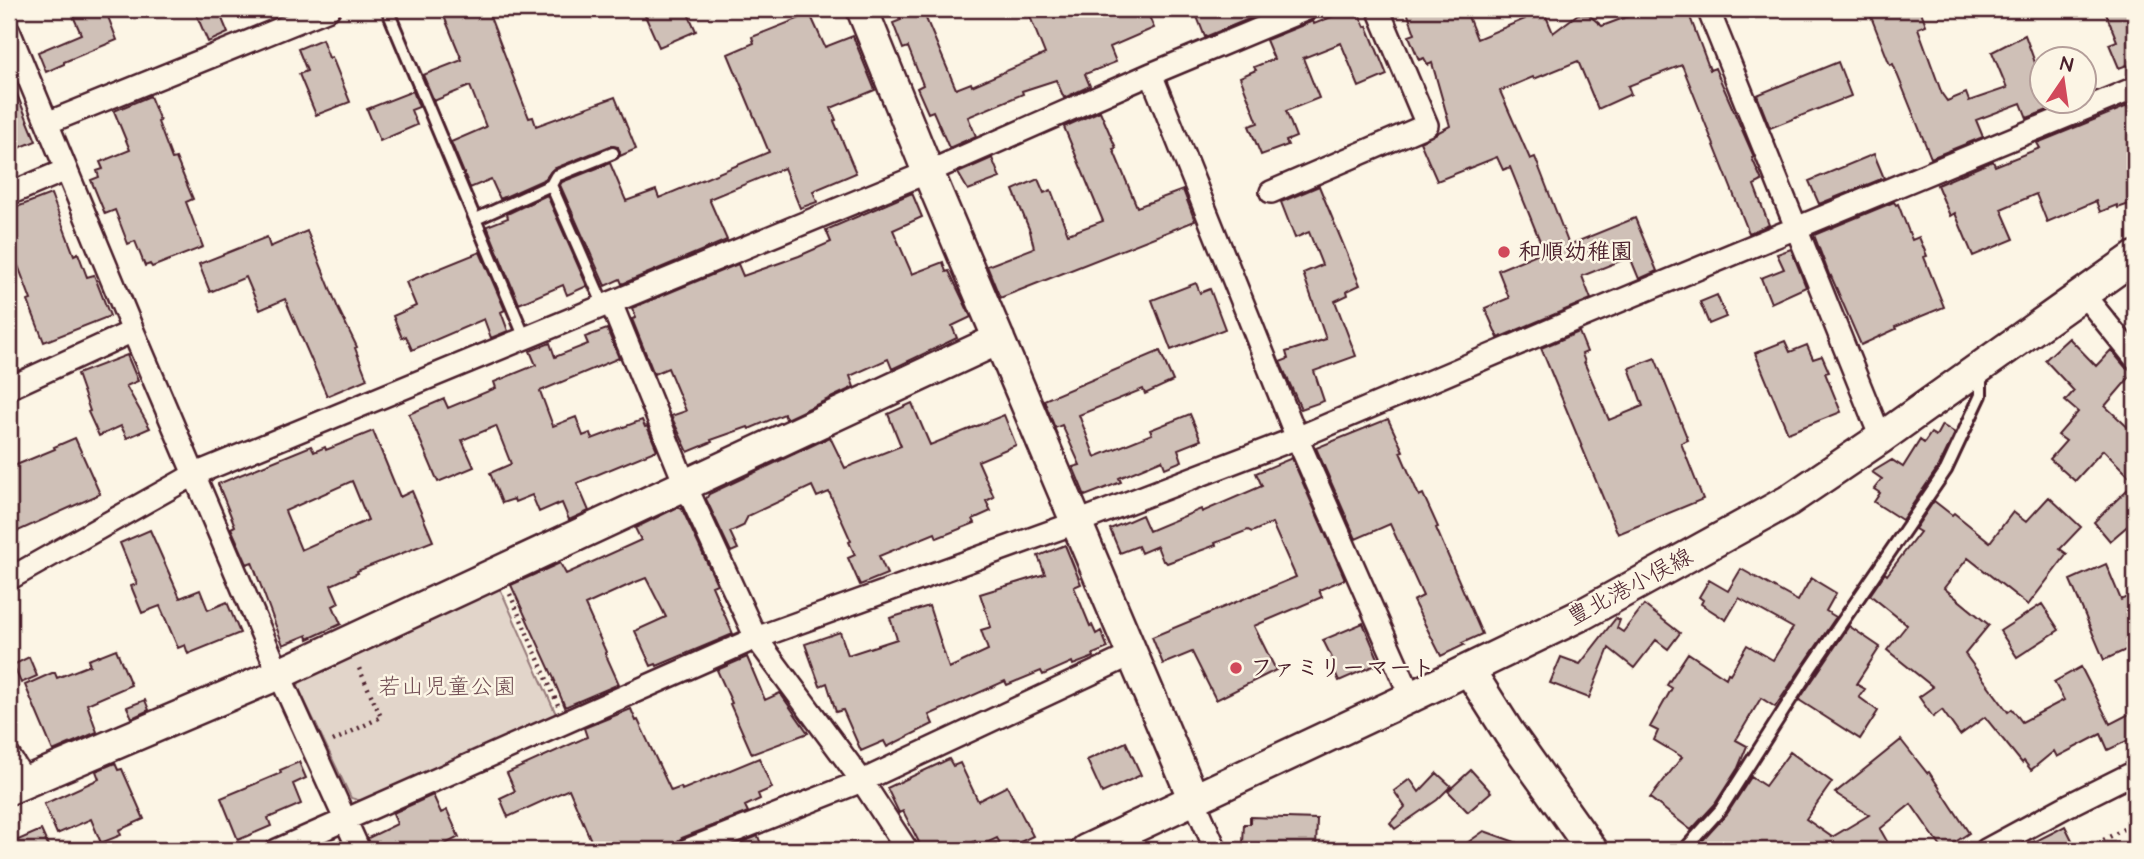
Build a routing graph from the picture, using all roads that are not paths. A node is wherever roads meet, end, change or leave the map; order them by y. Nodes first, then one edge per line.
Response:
1 (329, 9) edge
2 (387, 9) edge
3 (862, 9) edge
4 (1307, 9) edge
5 (1378, 9) edge
6 (1708, 9) edge
7 (9, 31) edge
8 (1150, 74) junction
9 (2135, 88) edge
10 (47, 123) junction
11 (612, 153) dead end
12 (66, 170) junction
13 (928, 172) junction
14 (551, 185) junction
15 (1271, 191) dead end
16 (9, 194) edge
17 (476, 219) junction
18 (1797, 229) junction
19 (2135, 257) edge
20 (2082, 294) junction
21 (608, 305) junction
22 (133, 331) junction
23 (525, 338) junction
24 (999, 339) junction
25 (2135, 358) edge
26 (1981, 367) junction
27 (9, 388) edge
28 (1297, 438) junction
29 (1881, 438) junction
30 (195, 474) junction
31 (685, 484) junction
32 (1075, 523) junction
33 (9, 579) edge
34 (756, 638) junction
35 (1131, 655) junction
36 (1469, 670) junction
37 (279, 674) junction
38 (1411, 698) junction
39 (9, 756) edge
40 (2135, 772) edge
41 (862, 781) junction
42 (17, 785) edge
43 (1194, 800) junction
44 (345, 820) junction
45 (277, 850) edge
46 (359, 850) edge
47 (687, 850) edge
48 (907, 850) edge
49 (1086, 850) edge
50 (1216, 850) edge
51 (1592, 850) edge
52 (1684, 850) edge
53 (1986, 850) edge

1 - 10 street
2 - 17 lane
3 - 13 street
4 - 8 street
5 - 15 street
6 - 18 street
7 - 10 street
8 - 13 street
8 - 28 street
9 - 18 street
10 - 12 street
11 - 14 lane
12 - 16 street
12 - 22 street
13 - 21 street
13 - 24 street
14 - 17 lane
14 - 21 lane
17 - 23 lane
18 - 28 street
18 - 29 street
19 - 20 street, 豊北港小俣線
20 - 25 street
20 - 26 street, 豊北港小俣線
21 - 23 street
21 - 31 street
22 - 27 street
22 - 30 street
23 - 30 street
24 - 31 street
24 - 32 street
26 - 29 street, 豊北港小俣線
26 - 52 lane
28 - 32 street
28 - 38 street
29 - 36 street, 豊北港小俣線
30 - 33 street
30 - 37 street
31 - 34 street
31 - 37 street
32 - 34 street
32 - 35 street
34 - 41 street
34 - 44 street
35 - 41 street
35 - 43 street
36 - 38 street, 豊北港小俣線
36 - 51 street
37 - 42 street
37 - 44 street
38 - 43 street, 豊北港小俣線
39 - 42 street
40 - 53 street
41 - 47 street
41 - 48 street
43 - 49 street, 豊北港小俣線
43 - 50 street
44 - 45 street
44 - 46 street

